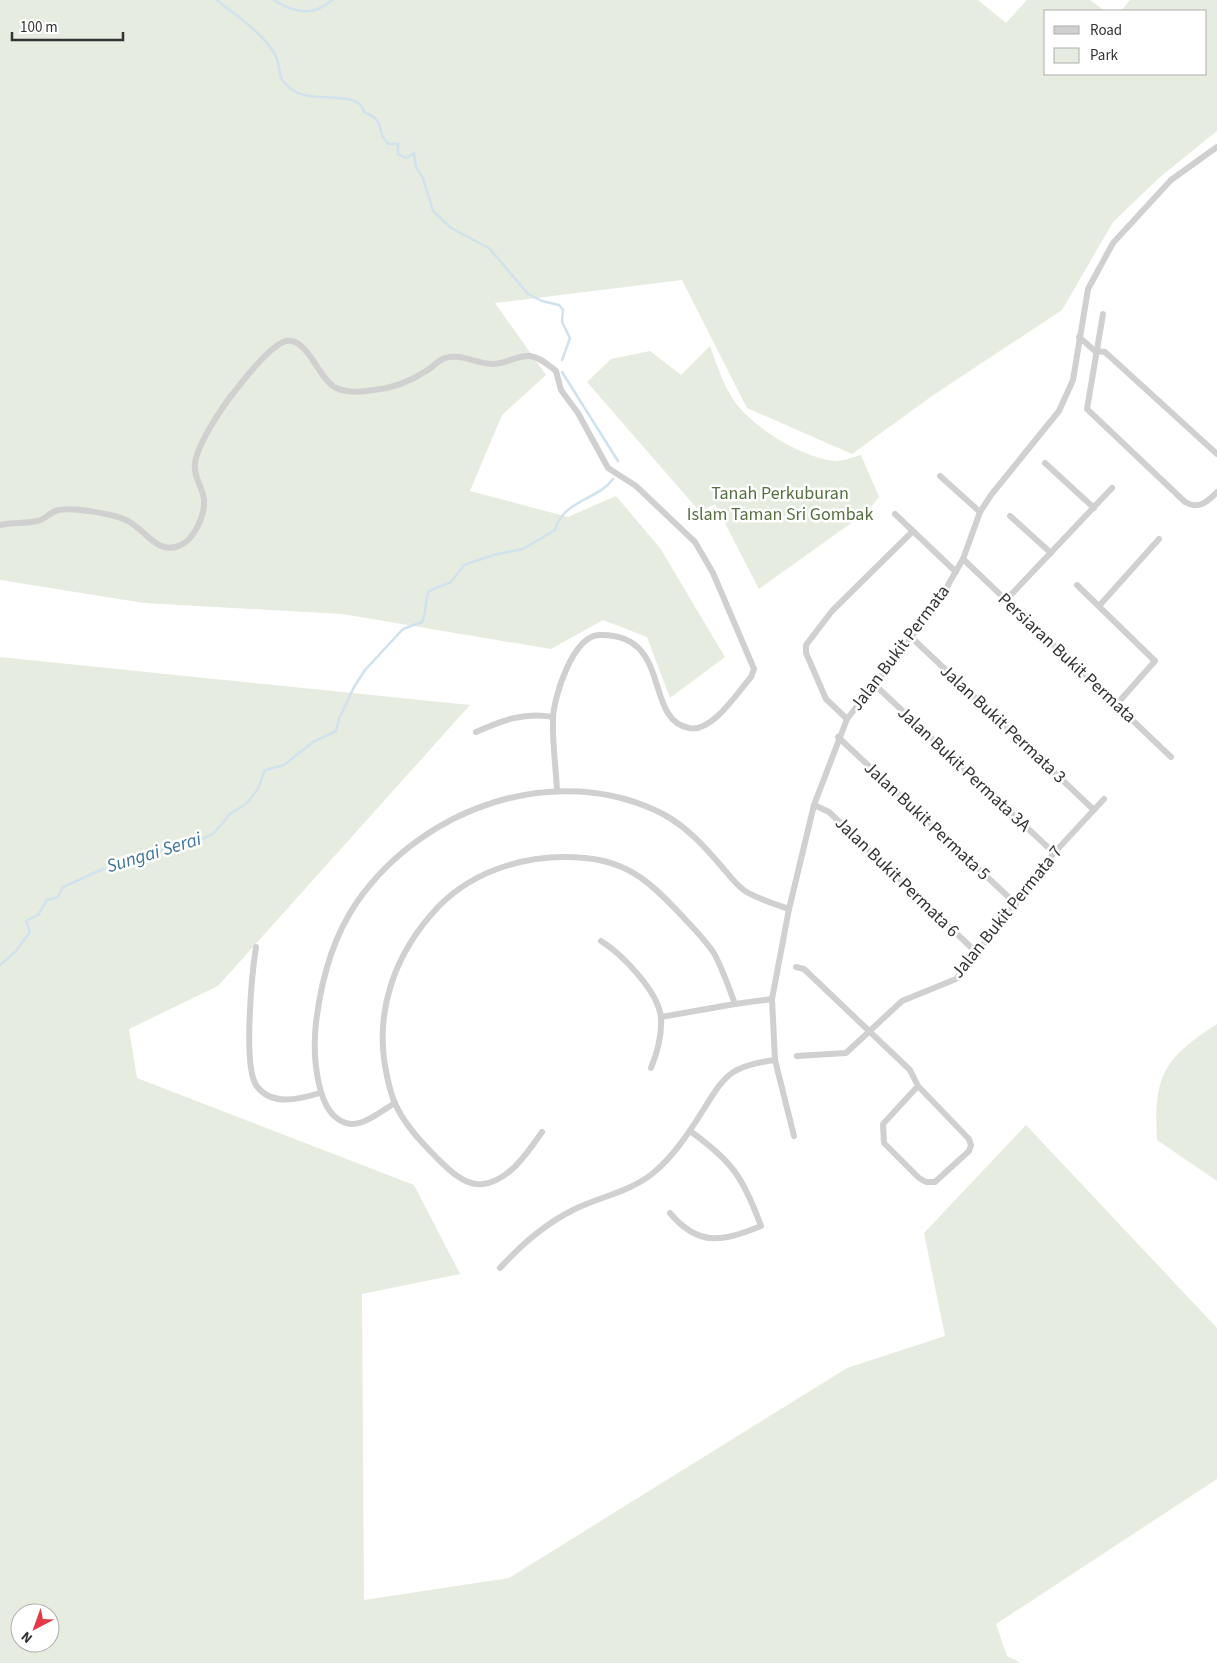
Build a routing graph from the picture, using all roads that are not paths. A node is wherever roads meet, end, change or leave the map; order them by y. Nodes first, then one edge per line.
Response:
1 (1217, 146) edge
2 (1103, 314) dead end
3 (1079, 338) junction
4 (1095, 351) junction
5 (1217, 454) edge
6 (1045, 463) dead end
7 (940, 476) dead end
8 (1112, 488) dead end
9 (1217, 492) edge
10 (1094, 508) junction
11 (980, 512) junction
12 (895, 514) dead end
13 (1010, 516) dead end
14 (0, 525) edge
15 (913, 531) junction
16 (1159, 539) dead end
17 (1051, 553) junction
18 (963, 559) junction
19 (956, 572) junction
20 (1077, 585) dead end
21 (1006, 600) junction
22 (1099, 606) junction
23 (912, 638) junction
24 (875, 685) junction
25 (1116, 704) junction
26 (553, 717) junction
27 (847, 719) junction
28 (476, 732) dead end
29 (838, 737) junction
30 (1171, 757) dead end
31 (556, 790) junction
32 (1104, 800) dead end
33 (814, 805) junction
34 (1094, 810) junction
35 (1054, 853) junction
36 (1016, 904) junction
37 (789, 910) junction
38 (602, 941) dead end
39 (256, 947) dead end
40 (977, 953) junction
41 (796, 967) dead end
42 (772, 999) junction
43 (735, 1004) junction
44 (662, 1017) junction
45 (870, 1032) junction
46 (796, 1056) dead end
47 (775, 1060) junction
48 (651, 1068) dead end
49 (918, 1086) junction
50 (320, 1093) junction
51 (395, 1103) junction
52 (690, 1131) junction
53 (542, 1132) dead end
54 (794, 1136) dead end
55 (670, 1213) dead end
56 (500, 1268) dead end

1 - 3 street, Jalan Bukit Permata
2 - 4 street
3 - 4 street
3 - 11 street, Jalan Bukit Permata
4 - 5 street
4 - 9 street
6 - 10 street
7 - 11 street
8 - 10 street
10 - 17 street
11 - 18 street, Jalan Bukit Permata
12 - 15 street
13 - 17 street
14 - 26 street
15 - 19 street
15 - 27 street
16 - 22 street
17 - 21 street
18 - 19 street, Jalan Bukit Permata
18 - 21 street, Persiaran Bukit Permata
19 - 23 street, Jalan Bukit Permata
20 - 22 street
21 - 25 street, Persiaran Bukit Permata
22 - 25 street
23 - 24 street, Jalan Bukit Permata
23 - 34 street, Jalan Bukit Permata 3
24 - 27 street, Jalan Bukit Permata
24 - 35 street, Jalan Bukit Permata 3A
25 - 30 street, Persiaran Bukit Permata
26 - 28 street
26 - 31 street
27 - 29 street, Jalan Bukit Permata
29 - 33 street, Jalan Bukit Permata
29 - 36 street, Jalan Bukit Permata 5
31 - 37 street
31 - 50 street
32 - 34 street, Jalan Bukit Permata 7
33 - 37 street, Jalan Bukit Permata
33 - 40 street, Jalan Bukit Permata 6
34 - 35 street, Jalan Bukit Permata 7
35 - 36 street, Jalan Bukit Permata 7
36 - 40 street, Jalan Bukit Permata 7
37 - 42 street, Jalan Bukit Permata
38 - 44 street
39 - 50 street
40 - 45 street, Jalan Bukit Permata 7
41 - 45 street
42 - 43 street
42 - 47 street, Jalan Bukit Permata
43 - 44 street
43 - 51 street
44 - 48 street
45 - 46 street, Jalan Bukit Permata 7
45 - 49 street
47 - 52 street
47 - 54 street, Jalan Bukit Permata
49 - 49 street
50 - 51 street
51 - 53 street
52 - 55 street
52 - 56 street

